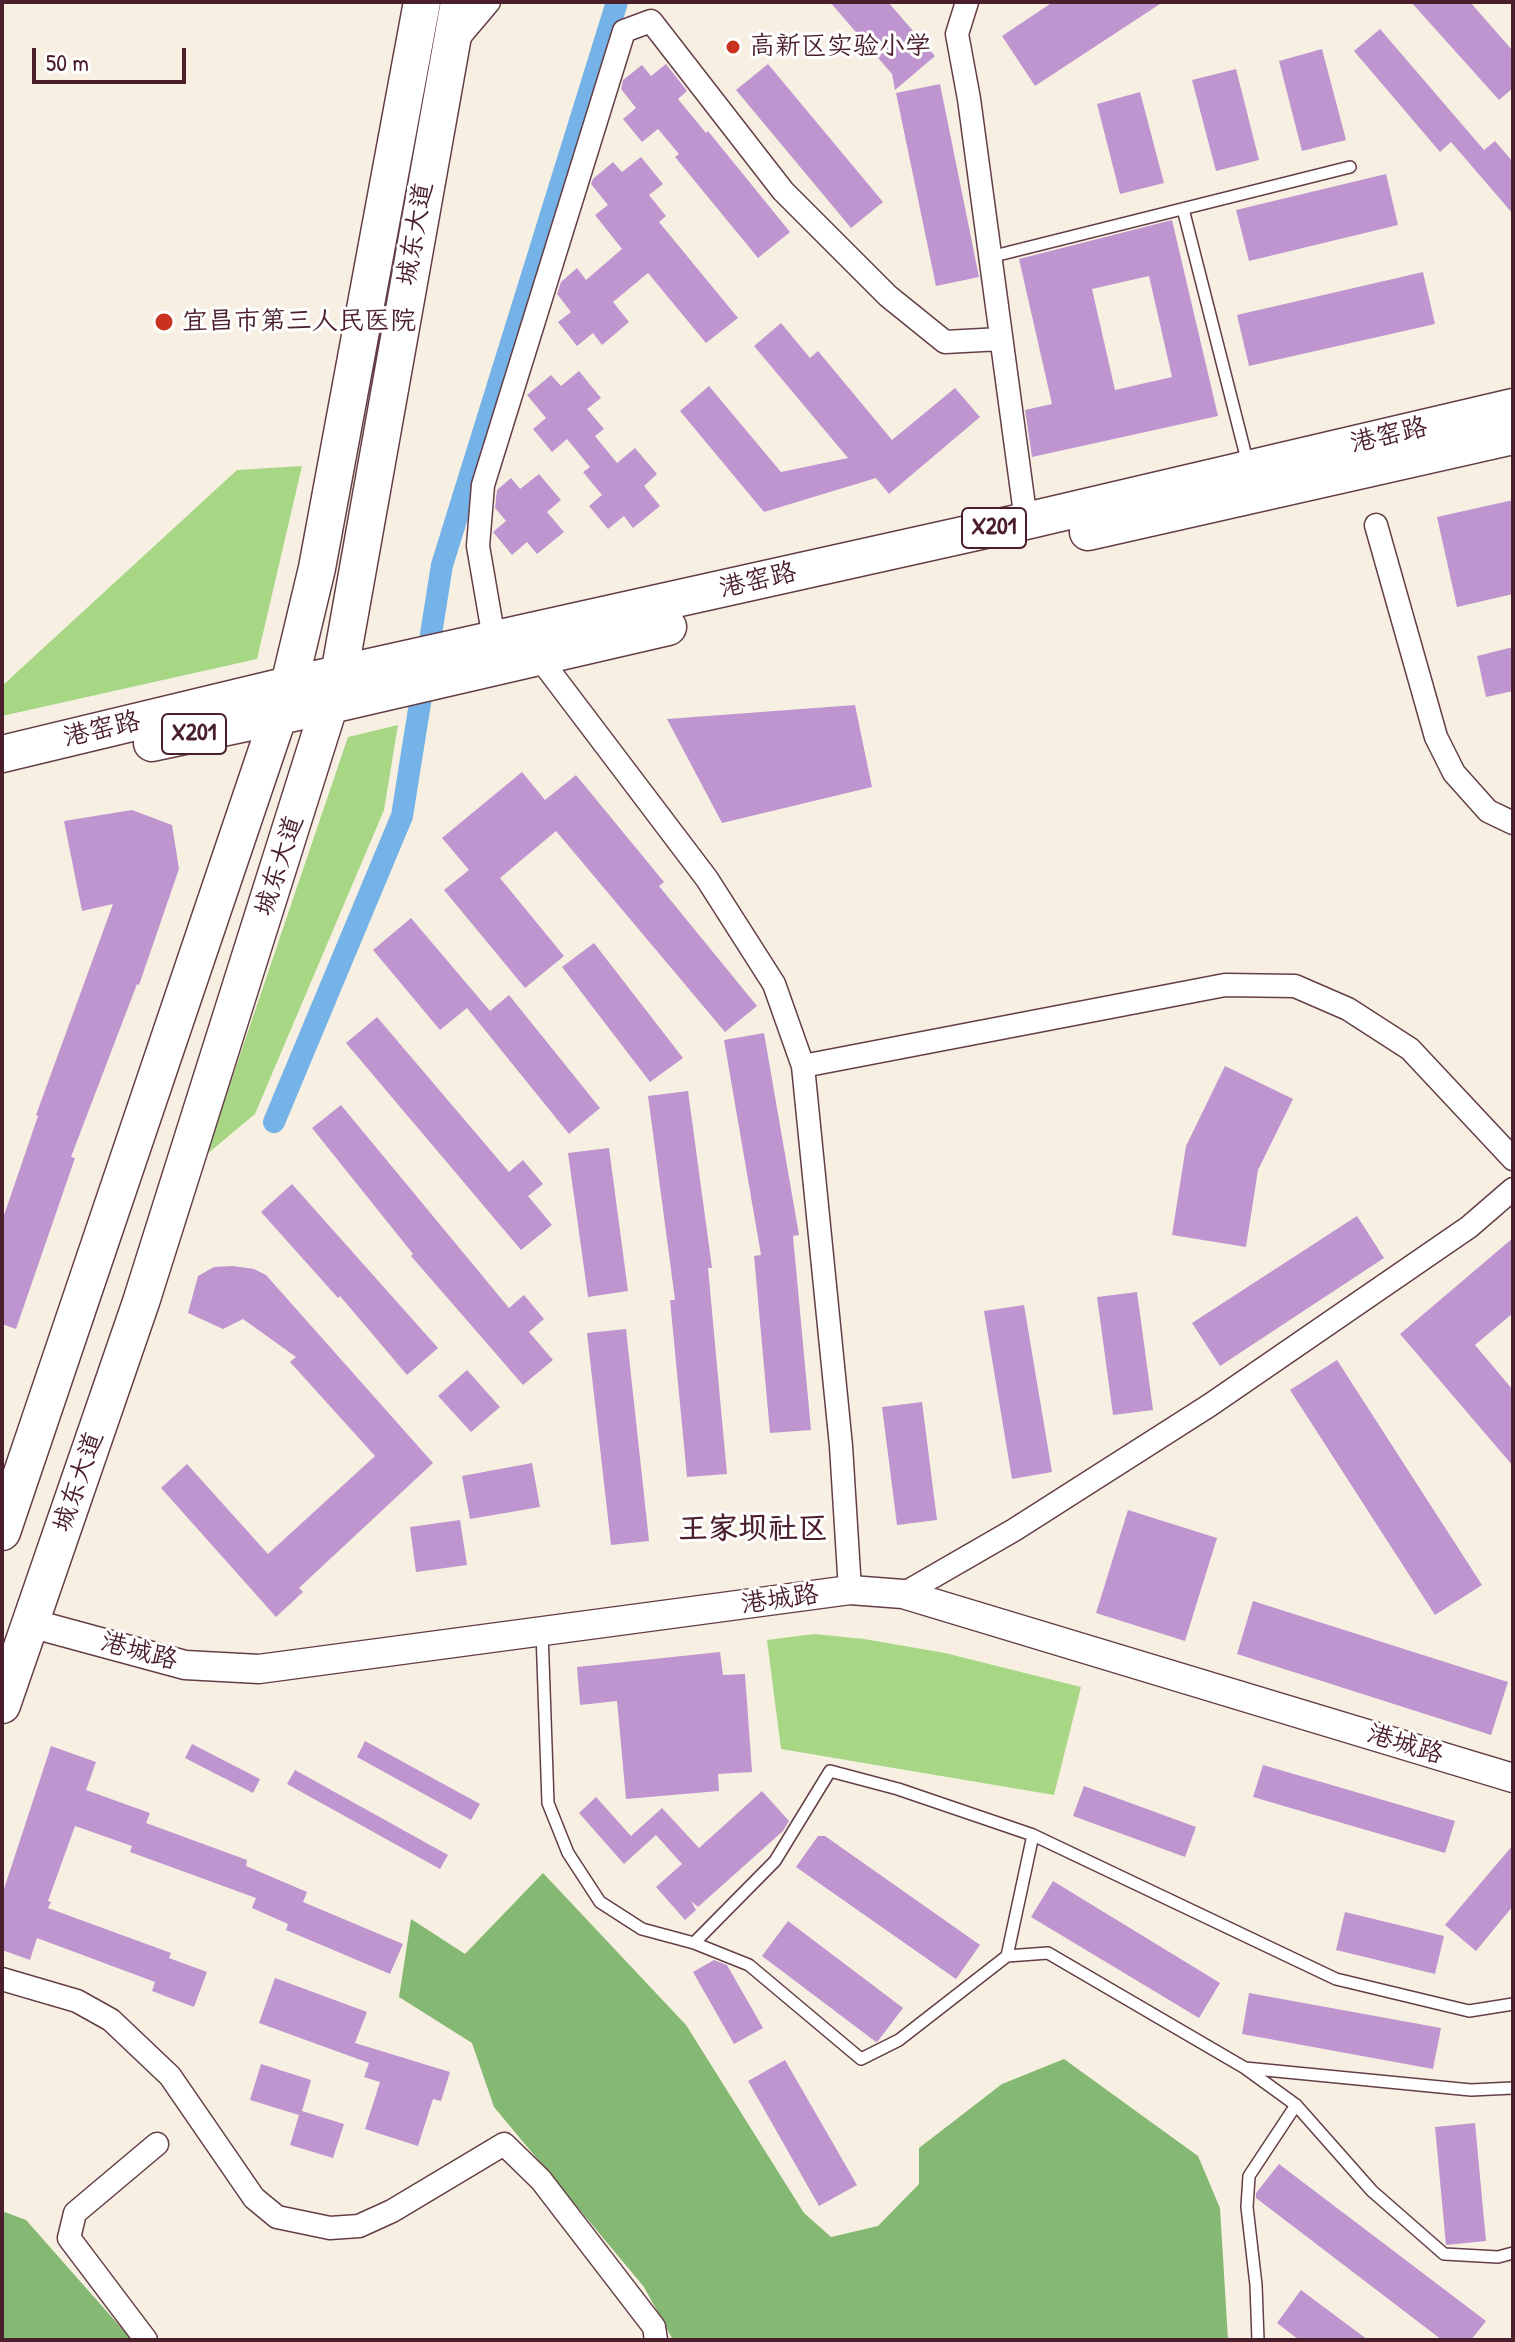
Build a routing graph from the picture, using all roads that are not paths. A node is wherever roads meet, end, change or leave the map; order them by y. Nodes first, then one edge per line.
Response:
1 (422, 2) edge
2 (459, 2) edge
3 (489, 2) edge
4 (967, 2) edge
5 (450, 48) junction
6 (1350, 167) dead end
7 (1183, 209) junction
8 (990, 257) junction
9 (1001, 339) junction
10 (1513, 407) edge
11 (1513, 436) edge
12 (1250, 469) junction
13 (1026, 521) junction
14 (1376, 525) dead end
15 (484, 650) junction
16 (538, 656) junction
17 (335, 690) junction
18 (285, 700) junction
19 (2, 754) edge
20 (2, 777) edge
21 (1513, 823) edge
22 (803, 1066) junction
23 (1513, 1159) edge
24 (1513, 1189) edge
25 (2, 1532) edge
26 (850, 1590) junction
27 (903, 1594) junction
28 (30, 1623) junction
29 (542, 1632) junction
30 (2, 1705) edge
31 (1513, 1778) edge
32 (1033, 1835) junction
33 (694, 1943) junction
34 (1007, 1956) junction
35 (2, 1979) edge
36 (1513, 2005) edge
37 (1245, 2068) junction
38 (1513, 2088) edge
39 (1296, 2105) junction
40 (157, 2144) dead end
41 (1513, 2253) edge
42 (146, 2340) edge
43 (656, 2340) edge
44 (1258, 2340) edge

1 - 18 main road, 城东大道
2 - 5 main road, 城东大道
3 - 5 street
4 - 8 street
5 - 17 main road, 城东大道
6 - 7 lane
7 - 8 lane
7 - 12 lane
8 - 9 street
9 - 13 street
9 - 15 street
10 - 12 main road, 港窑路 / X201
11 - 16 main road, 港窑路 / X201
12 - 13 main road, 港窑路 / X201
13 - 15 main road, 港窑路 / X201
14 - 21 street
15 - 16 main road, 港窑路 / X201
15 - 17 main road, 港窑路 / X201
16 - 22 street
17 - 18 main road, 港窑路 / X201
17 - 28 main road, 城东大道
18 - 19 main road, 港窑路 / X201
18 - 20 main road, 港窑路 / X201
18 - 25 main road, 城东大道
22 - 23 street
22 - 26 street
24 - 27 street
26 - 27 street, 港城路
26 - 29 street, 港城路
27 - 31 street, 港城路
28 - 29 street, 港城路
28 - 30 main road, 城东大道
29 - 33 lane
32 - 33 lane
32 - 34 lane
32 - 36 lane
33 - 34 lane
34 - 37 lane
35 - 43 street
37 - 38 lane
37 - 39 lane
39 - 41 lane
39 - 44 lane
40 - 42 street

